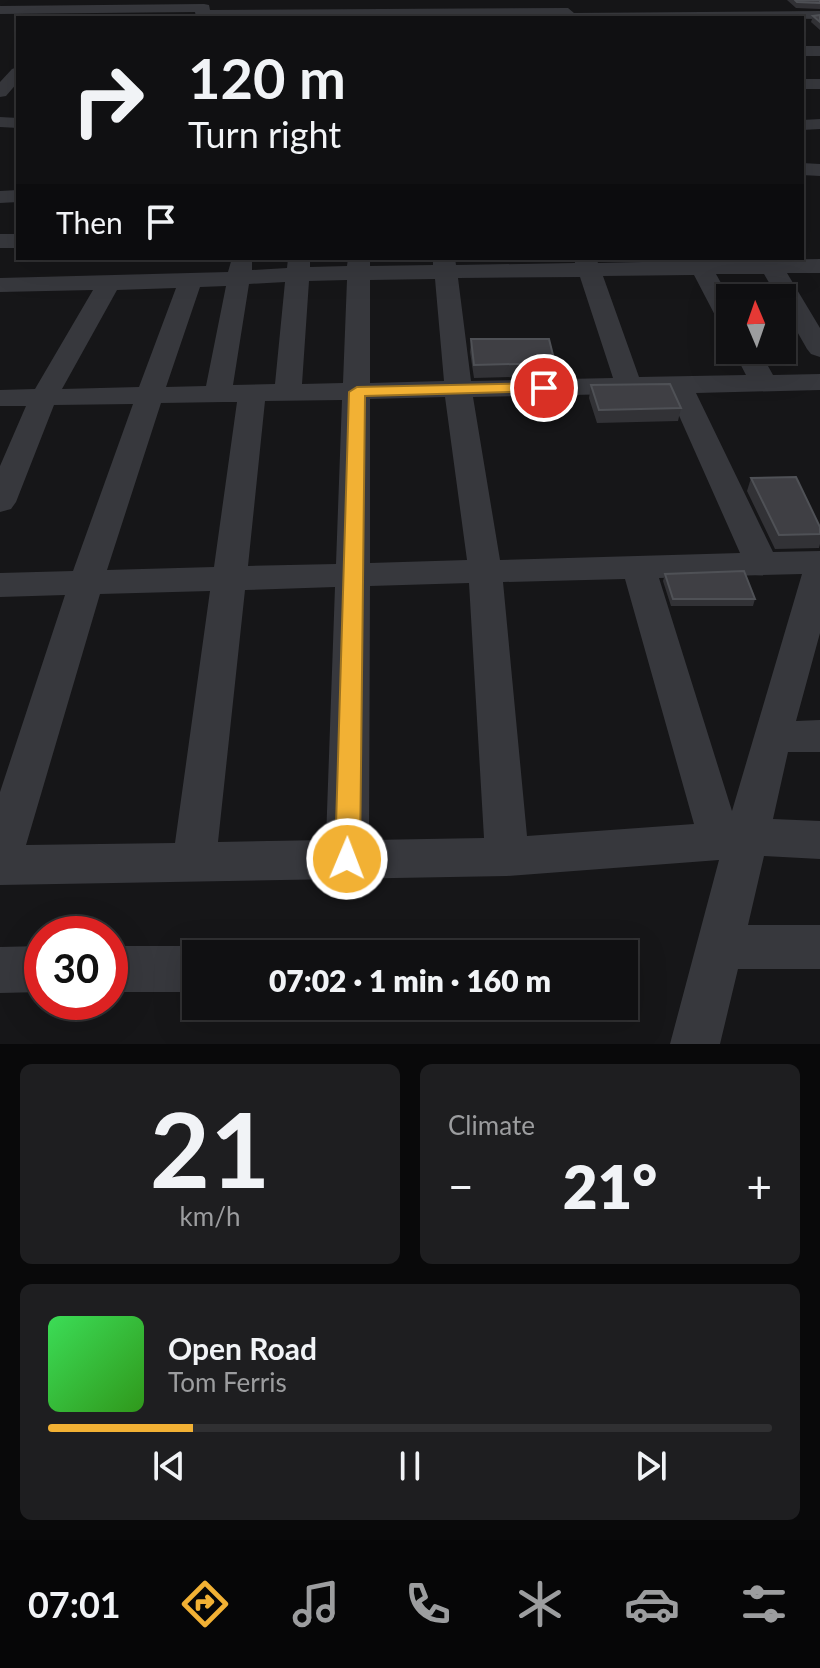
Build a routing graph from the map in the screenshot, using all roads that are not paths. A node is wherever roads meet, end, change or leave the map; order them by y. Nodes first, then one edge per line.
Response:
1 (525, 0) edge
2 (120, 4) edge
3 (255, 5) edge
4 (302, 8) edge
5 (70, 9) edge
6 (0, 10) edge
7 (203, 10) edge
8 (567, 12) edge
9 (820, 15) edge
10 (698, 262) edge
11 (810, 262) edge
12 (531, 263) edge
13 (587, 263) edge
14 (359, 265) edge
15 (445, 265) edge
16 (298, 266) edge
17 (771, 266) junction
18 (240, 268) edge
19 (173, 274) edge
20 (108, 284) junction
21 (0, 285) edge
22 (716, 295) edge
23 (820, 349) edge
24 (754, 364) edge
25 (820, 382) edge
26 (764, 383) junction
27 (679, 385) junction
28 (629, 386) junction
29 (458, 389) junction
30 (357, 392) junction
31 (288, 393) junction
32 (235, 395) junction
33 (148, 396) junction
34 (44, 397) junction
35 (0, 398) edge
36 (0, 502) edge
37 (820, 562) edge
38 (762, 564) junction
39 (639, 567) junction
40 (820, 571) edge
41 (485, 572) junction
42 (354, 575) junction
43 (231, 580) junction
44 (85, 584) junction
45 (0, 585) edge
46 (813, 620) edge
47 (820, 736) edge
48 (772, 737) junction
49 (734, 838) junction
50 (820, 840) edge
51 (507, 857) junction
52 (347, 859) junction
53 (194, 862) junction
54 (0, 863) edge
55 (719, 947) junction
56 (820, 947) edge
57 (24, 969) edge
58 (128, 969) edge
59 (182, 969) edge
60 (0, 970) edge
61 (695, 1044) edge

1 - 4 street
2 - 5 street
2 - 7 street
3 - 4 street
3 - 7 street
4 - 8 street
5 - 6 street
8 - 9 street
10 - 13 street
10 - 17 street
10 - 22 street
11 - 17 street
12 - 13 street
12 - 15 street
13 - 28 street
14 - 15 street
14 - 16 street
14 - 30 street
15 - 29 street
16 - 18 street
16 - 31 street
17 - 23 street
18 - 19 street
18 - 32 street
19 - 20 street
19 - 33 street
20 - 21 street
20 - 34 street
24 - 26 street
25 - 26 street
26 - 27 street
27 - 28 street
27 - 38 street
28 - 29 street
29 - 30 street
29 - 41 street
30 - 31 street
30 - 42 street
31 - 32 street
32 - 33 street
32 - 43 street
33 - 34 street
33 - 44 street
34 - 35 street
34 - 36 street
37 - 38 street
38 - 39 street
39 - 41 street
39 - 49 street
40 - 46 street
41 - 42 street
41 - 51 street
42 - 43 street
42 - 52 street
43 - 44 street
43 - 53 street
44 - 45 street
44 - 54 street
46 - 48 street
47 - 48 street
48 - 49 street
49 - 50 street
49 - 51 street
49 - 55 street
51 - 52 street
52 - 53 street
53 - 54 street
55 - 56 street
55 - 61 street
57 - 60 street
58 - 59 street

